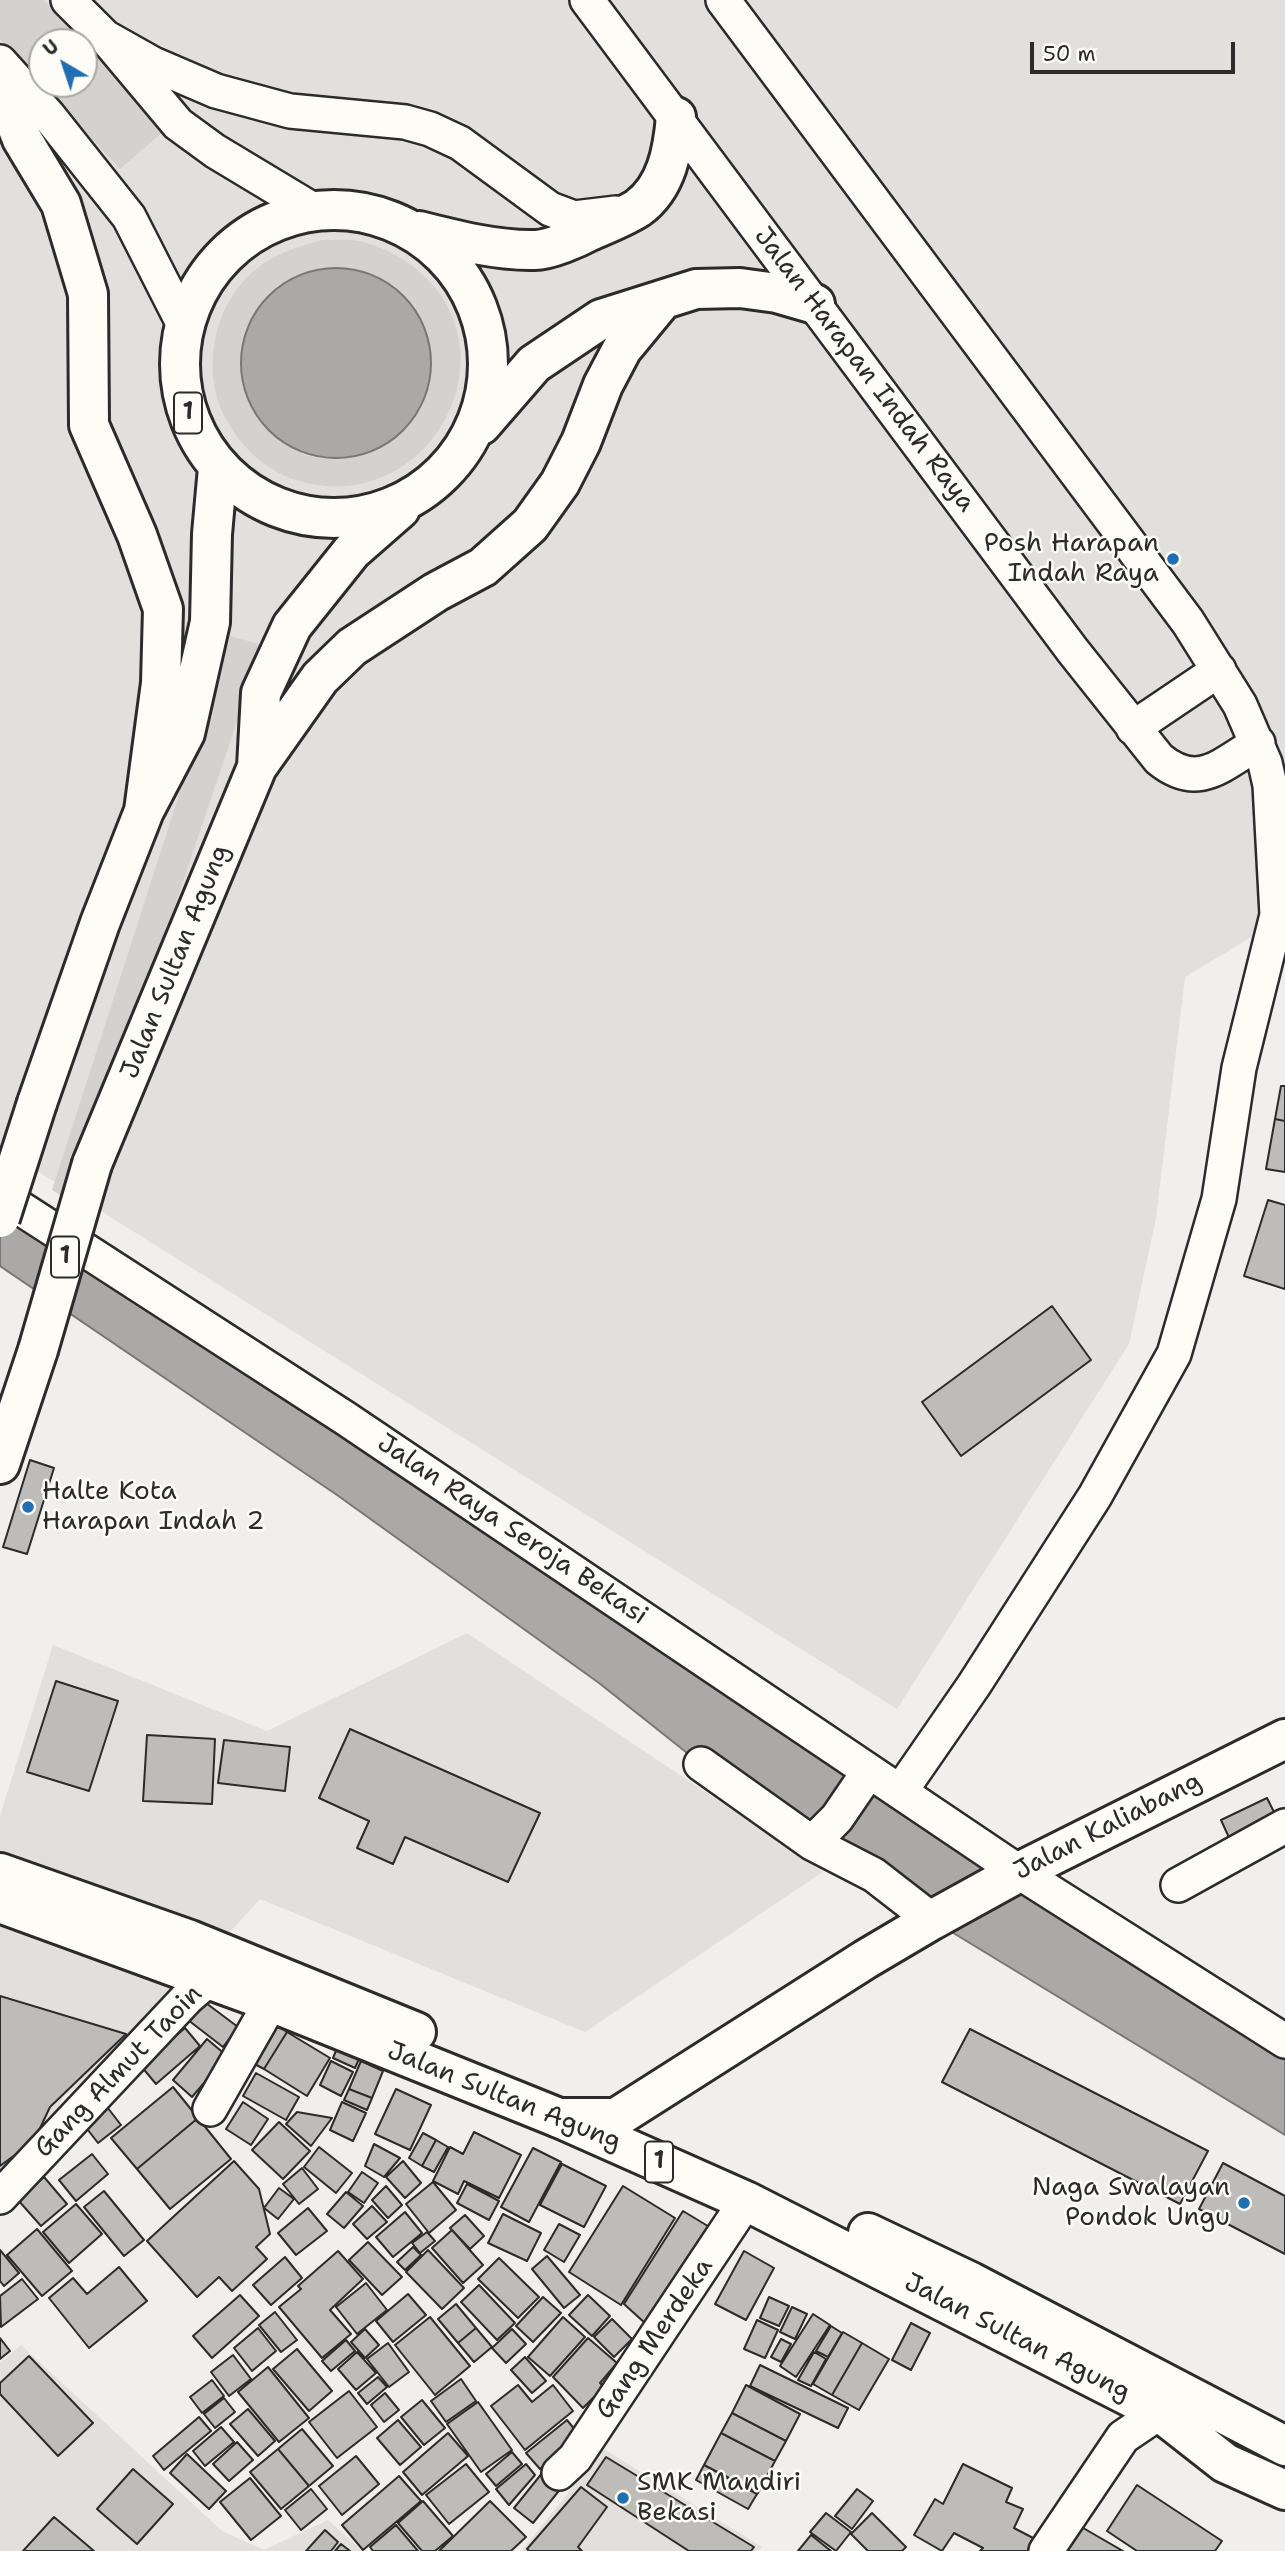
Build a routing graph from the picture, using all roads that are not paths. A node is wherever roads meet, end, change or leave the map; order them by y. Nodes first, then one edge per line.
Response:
1 (68, 0) edge
2 (587, 0) edge
3 (723, 0) edge
4 (105, 37) junction
5 (0, 62) edge
6 (0, 83) edge
7 (676, 117) junction
8 (636, 209) junction
9 (313, 210) junction
10 (413, 229) junction
11 (660, 303) junction
12 (816, 304) junction
13 (184, 325) junction
14 (471, 437) junction
15 (218, 468) junction
16 (409, 500) junction
17 (1219, 670) junction
18 (1133, 728) junction
19 (1258, 743) junction
20 (257, 767) junction
21 (144, 811) junction
22 (0, 1195) edge
23 (0, 1218) edge
24 (0, 1464) edge
25 (1285, 1739) edge
26 (701, 1764) dead end
27 (867, 1775) junction
28 (900, 1792) junction
29 (1285, 1826) edge
30 (812, 1843) junction
31 (0, 1873) edge
32 (1010, 1876) junction
33 (1178, 1885) dead end
34 (0, 1903) edge
35 (932, 1920) junction
36 (210, 1978) junction
37 (271, 2002) junction
38 (1285, 2041) edge
39 (210, 2109) dead end
40 (559, 2118) junction
41 (616, 2118) junction
42 (0, 2197) edge
43 (746, 2201) junction
44 (1160, 2412) junction
45 (1285, 2446) edge
46 (559, 2473) dead end
47 (1285, 2490) edge
48 (1046, 2551) edge

1 - 4 street
2 - 7 street, Jalan Harapan Indah Raya
3 - 17 street
4 - 8 street
4 - 9 street
5 - 13 street
6 - 21 main road
7 - 8 main road
7 - 12 street, Jalan Harapan Indah Raya
8 - 10 main road
9 - 10 main road, 1
9 - 13 main road, 1
10 - 14 main road, 1
11 - 12 main road
11 - 14 main road
11 - 20 main road
12 - 18 street, Jalan Harapan Indah Raya
13 - 15 main road, 1
14 - 16 main road, 1
15 - 16 main road, 1
15 - 21 main road, 1
16 - 20 main road, Jalan Sultan Agung / 1
17 - 18 street
17 - 19 street
18 - 19 street, Jalan Harapan Indah Raya
19 - 28 street
20 - 24 main road, Jalan Sultan Agung / 1, bridge
21 - 23 main road, 1, bridge
22 - 27 street, Jalan Raya Seroja Bekasi
25 - 32 main road, Jalan Kaliabang
26 - 30 street
27 - 28 street, Jalan Raya Seroja Bekasi
27 - 30 street
28 - 32 street, Jalan Raya Seroja Bekasi
29 - 33 street
30 - 35 street
31 - 41 main road, Jalan Sultan Agung / 1
32 - 35 main road, Jalan Kaliabang
32 - 38 street, Jalan Raya Seroja Bekasi
34 - 36 main road, Jalan Sultan Agung / 1
35 - 41 main road, Jalan Kaliabang
36 - 37 main road, Jalan Sultan Agung / 1
36 - 42 street, Gang Almut Taoin
37 - 39 street
37 - 40 main road, Jalan Sultan Agung / 1
40 - 41 main road
40 - 43 main road, Jalan Sultan Agung / 1
41 - 45 main road, Jalan Sultan Agung / 1
43 - 44 main road, Jalan Sultan Agung / 1
43 - 46 street, Gang Merdeka
44 - 47 main road, Jalan Sultan Agung / 1
44 - 48 street

